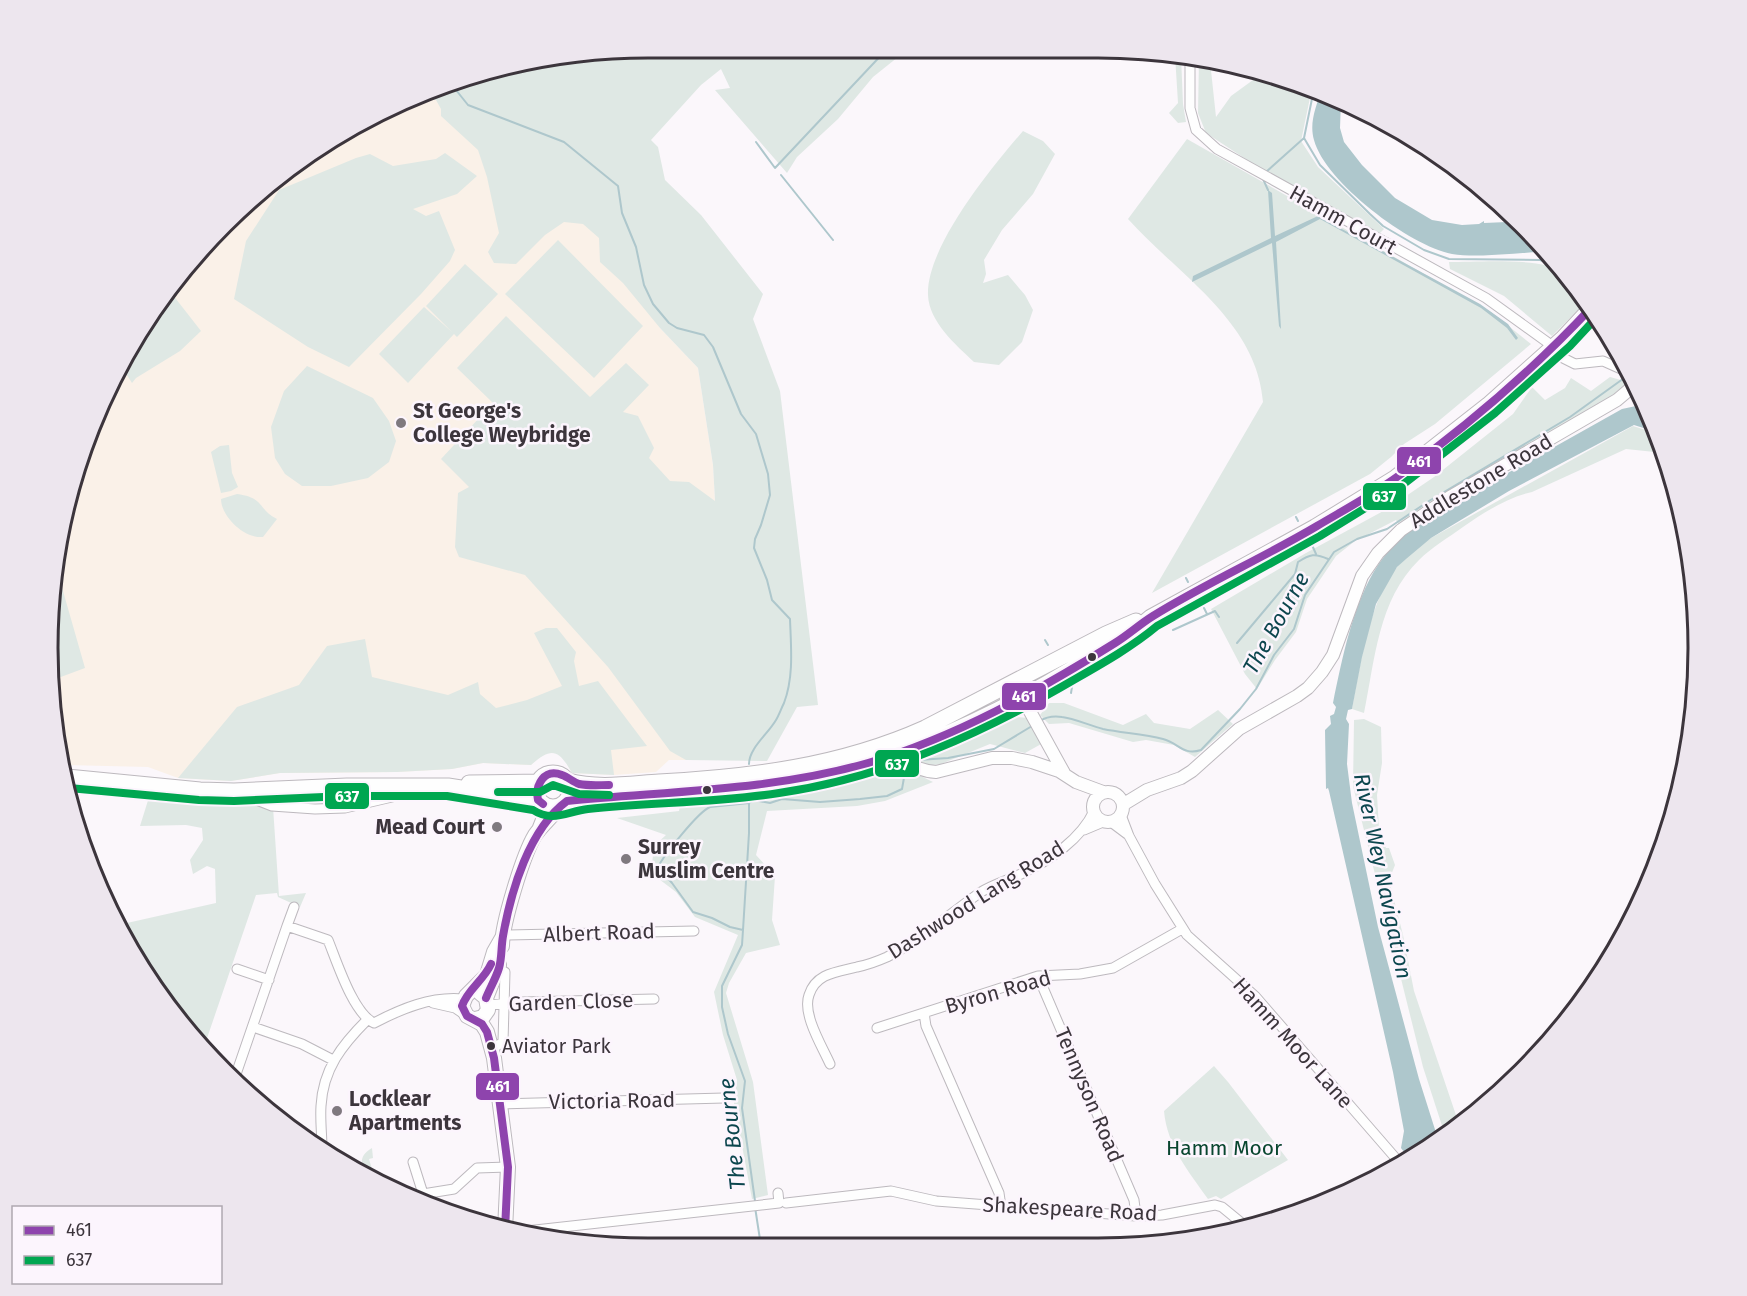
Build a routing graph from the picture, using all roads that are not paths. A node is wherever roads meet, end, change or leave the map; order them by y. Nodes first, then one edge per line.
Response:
1 (1190, 66) edge
2 (1585, 314) edge
3 (1552, 347) junction
4 (1618, 367) edge
5 (1629, 390) edge
6 (1150, 617) junction
7 (1032, 714) junction
8 (925, 728) junction
9 (892, 754) junction
10 (1064, 773) junction
11 (73, 778) edge
12 (568, 781) junction
13 (539, 782) junction
14 (1076, 782) junction
15 (409, 786) junction
16 (448, 786) junction
17 (1148, 790) junction
18 (234, 791) junction
19 (1107, 792) junction
20 (540, 802) junction
21 (563, 804) junction
22 (1093, 809) junction
23 (1115, 816) junction
24 (539, 830) junction
25 (1082, 831) junction
26 (294, 907) dead end
27 (287, 926) junction
28 (1182, 929) junction
29 (694, 931) dead end
30 (502, 937) junction
31 (494, 967) junction
32 (237, 969) dead end
33 (1038, 976) junction
34 (269, 980) junction
35 (467, 996) junction
36 (654, 999) dead end
37 (425, 1002) junction
38 (504, 1004) junction
39 (480, 1010) junction
40 (924, 1013) junction
41 (368, 1020) junction
42 (253, 1027) junction
43 (877, 1028) dead end
44 (492, 1047) junction
45 (333, 1060) junction
46 (830, 1064) dead end
47 (235, 1069) edge
48 (724, 1098) dead end
49 (499, 1104) junction
50 (319, 1138) edge
51 (1396, 1158) edge
52 (413, 1162) dead end
53 (508, 1167) junction
54 (423, 1193) edge
55 (778, 1193) dead end
56 (429, 1196) edge
57 (786, 1203) dead end
58 (1001, 1207) junction
59 (1136, 1216) junction
60 (506, 1219) edge
61 (1238, 1220) edge
62 (549, 1229) edge

1 - 3 street, Hamm Court
2 - 3 main road
3 - 4 street, Hamm Court
3 - 6 main road
5 - 17 street, Addlestone Road
6 - 7 main road
6 - 8 main road
7 - 8 main road
7 - 9 main road
7 - 10 street
8 - 12 main road
9 - 10 street, Addlestone Road
9 - 21 main road
10 - 14 street, Addlestone Road
11 - 18 main road
12 - 13 main road
12 - 21 main road
13 - 16 main road
13 - 20 main road
14 - 19 street, Addlestone Road
14 - 22 street, Addlestone Road
15 - 16 main road
15 - 18 main road
15 - 18 street
16 - 20 main road
17 - 19 street, Addlestone Road
17 - 23 street, Addlestone Road
19 - 22 street
19 - 23 street
20 - 21 main road
20 - 24 main road
21 - 24 main road
22 - 23 street
22 - 25 street, Dashwood Lang Road
23 - 25 street, Dashwood Lang Road
23 - 28 street, Hamm Moor Lane
24 - 30 main road
25 - 46 street, Dashwood Lang Road
26 - 27 street
27 - 34 street
27 - 41 street
28 - 33 street, Byron Road
28 - 51 street, Hamm Moor Lane
29 - 30 street, Albert Road
30 - 31 main road
31 - 35 main road
31 - 38 street
31 - 39 main road
32 - 34 street
33 - 40 street, Byron Road
33 - 59 street, Tennyson Road
34 - 42 street
35 - 37 street
35 - 39 main road
35 - 39 main road
36 - 38 street, Garden Close
37 - 39 street
37 - 41 street
38 - 39 street, Garden Close
38 - 44 street
39 - 44 main road
40 - 43 street, Byron Road
40 - 58 street
41 - 45 street
42 - 45 street
42 - 47 street
44 - 49 main road
45 - 50 street
48 - 49 street, Victoria Road
49 - 53 main road
52 - 54 street
53 - 56 street
53 - 60 main road
55 - 62 street
57 - 58 street, Shakespeare Road
58 - 59 street, Shakespeare Road
59 - 61 street, Shakespeare Road

